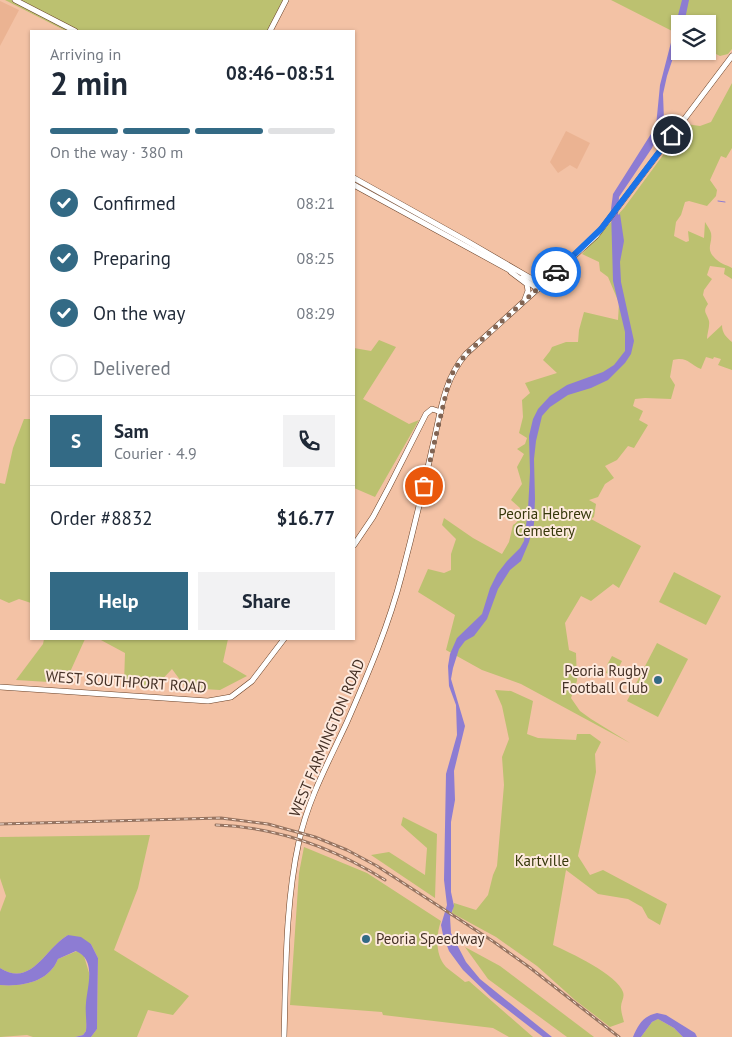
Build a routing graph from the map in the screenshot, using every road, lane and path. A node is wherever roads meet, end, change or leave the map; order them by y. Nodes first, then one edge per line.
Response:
1 (15, 0) edge
2 (286, 0) edge
3 (73, 30) edge
4 (271, 30) edge
5 (732, 56) edge
6 (355, 179) edge
7 (355, 186) edge
8 (506, 269) junction
9 (538, 289) junction
10 (519, 307) junction
11 (441, 412) junction
12 (355, 543) edge
13 (283, 640) edge
14 (0, 687) edge
15 (284, 1037) edge

1 - 3 main road
2 - 4 main road
5 - 9 main road, WEST FARMINGTON ROAD
6 - 9 main road
7 - 8 main road
8 - 9 main road
8 - 10 main road
9 - 10 main road, WEST FARMINGTON ROAD
10 - 11 main road, WEST FARMINGTON ROAD
11 - 12 main road
11 - 15 main road, WEST FARMINGTON ROAD
13 - 14 main road, WEST SOUTHPORT ROAD

